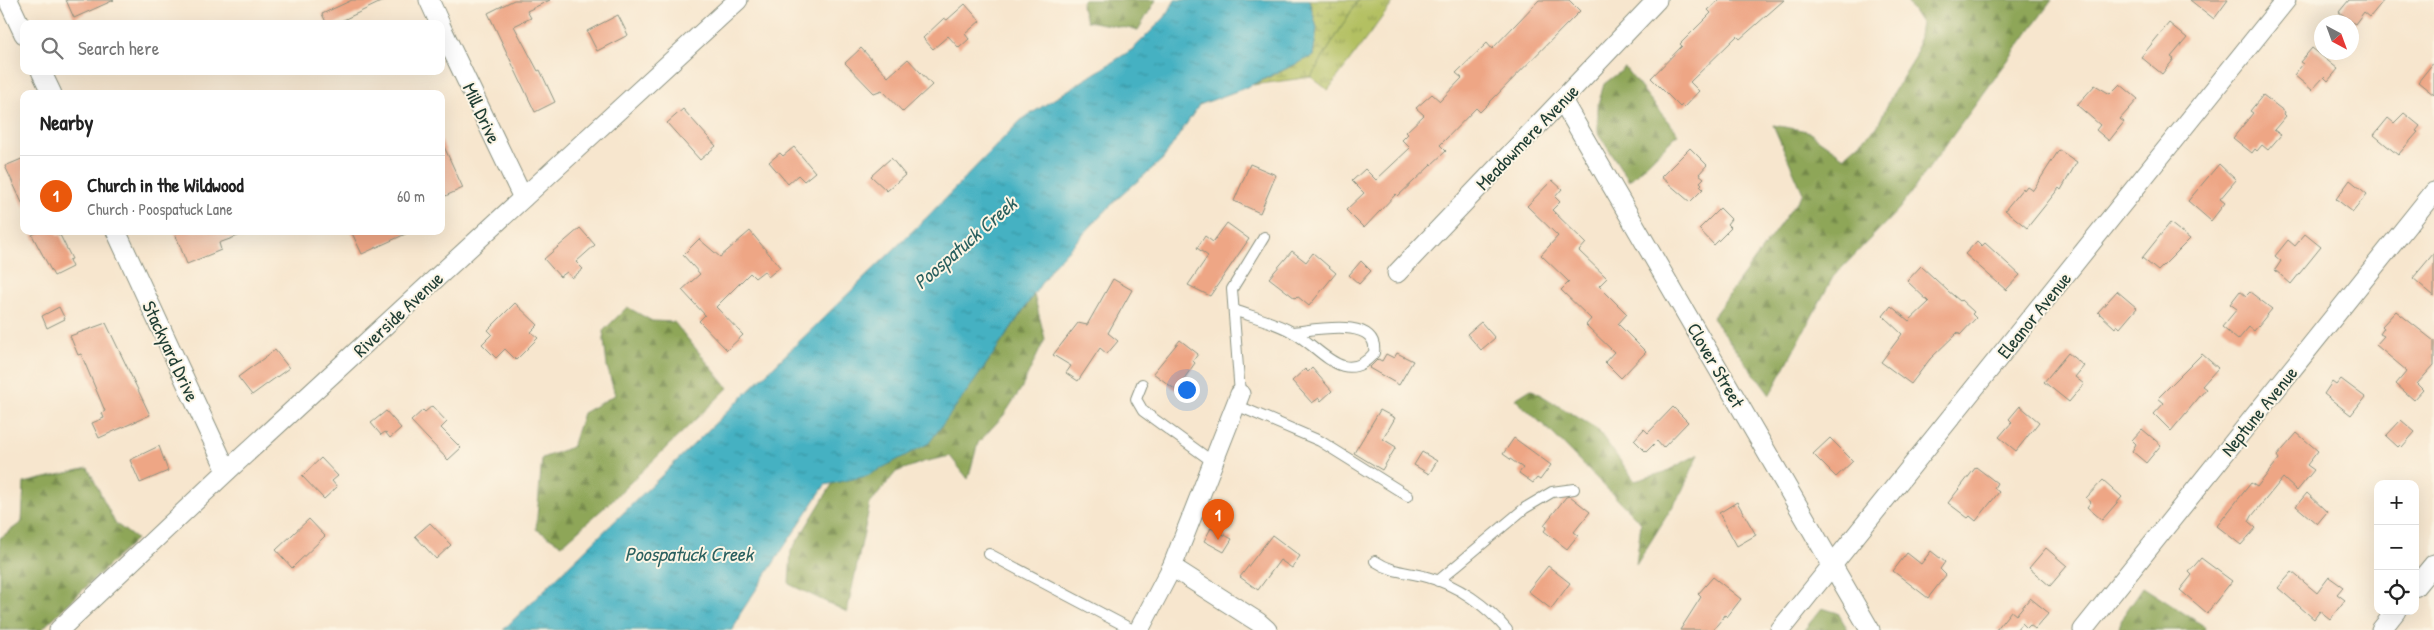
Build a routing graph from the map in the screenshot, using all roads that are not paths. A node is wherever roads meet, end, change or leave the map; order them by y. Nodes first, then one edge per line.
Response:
1 (8, 0) edge
2 (428, 0) edge
3 (738, 0) edge
4 (1657, 0) edge
5 (2286, 0) edge
6 (438, 20) edge
7 (20, 26) edge
8 (445, 36) edge
9 (43, 75) edge
10 (50, 90) edge
11 (1562, 100) junction
12 (2434, 192) edge
13 (522, 198) junction
14 (118, 235) edge
15 (1264, 237) dead end
16 (1397, 273) dead end
17 (1234, 310) junction
18 (1293, 332) junction
19 (1142, 384) dead end
20 (1238, 400) junction
21 (1213, 462) junction
22 (227, 471) junction
23 (1574, 489) dead end
24 (1408, 496) dead end
25 (989, 554) dead end
26 (1376, 561) dead end
27 (2434, 564) edge
28 (1172, 567) junction
29 (1832, 567) junction
30 (1438, 581) junction
31 (2419, 582) edge
32 (2393, 615) edge
33 (59, 630) edge
34 (1133, 630) edge
35 (1139, 630) edge
36 (1267, 630) edge
37 (1507, 630) edge
38 (1780, 630) edge
39 (1870, 630) edge
40 (2083, 630) edge
41 (2381, 630) edge

1 - 7 street
2 - 6 street, Mill Drive
3 - 13 street, Riverside Avenue
4 - 11 street, Meadowmere Avenue
5 - 29 street, Eleanor Avenue
8 - 13 street, Mill Drive
9 - 10 street
11 - 16 street, Meadowmere Avenue
11 - 29 street, Clover Street
12 - 40 street, Neptune Avenue
13 - 22 street, Riverside Avenue
14 - 22 street, Stackyard Drive
15 - 17 lane
17 - 18 lane
17 - 20 lane
18 - 18 lane
19 - 21 lane
20 - 21 street
20 - 24 lane
21 - 28 street
22 - 33 street, Riverside Avenue
23 - 30 lane
25 - 34 lane
26 - 30 lane
27 - 31 street
28 - 35 street
28 - 36 street
29 - 38 street, Eleanor Avenue
29 - 39 street, Clover Street
30 - 37 lane
32 - 41 street

